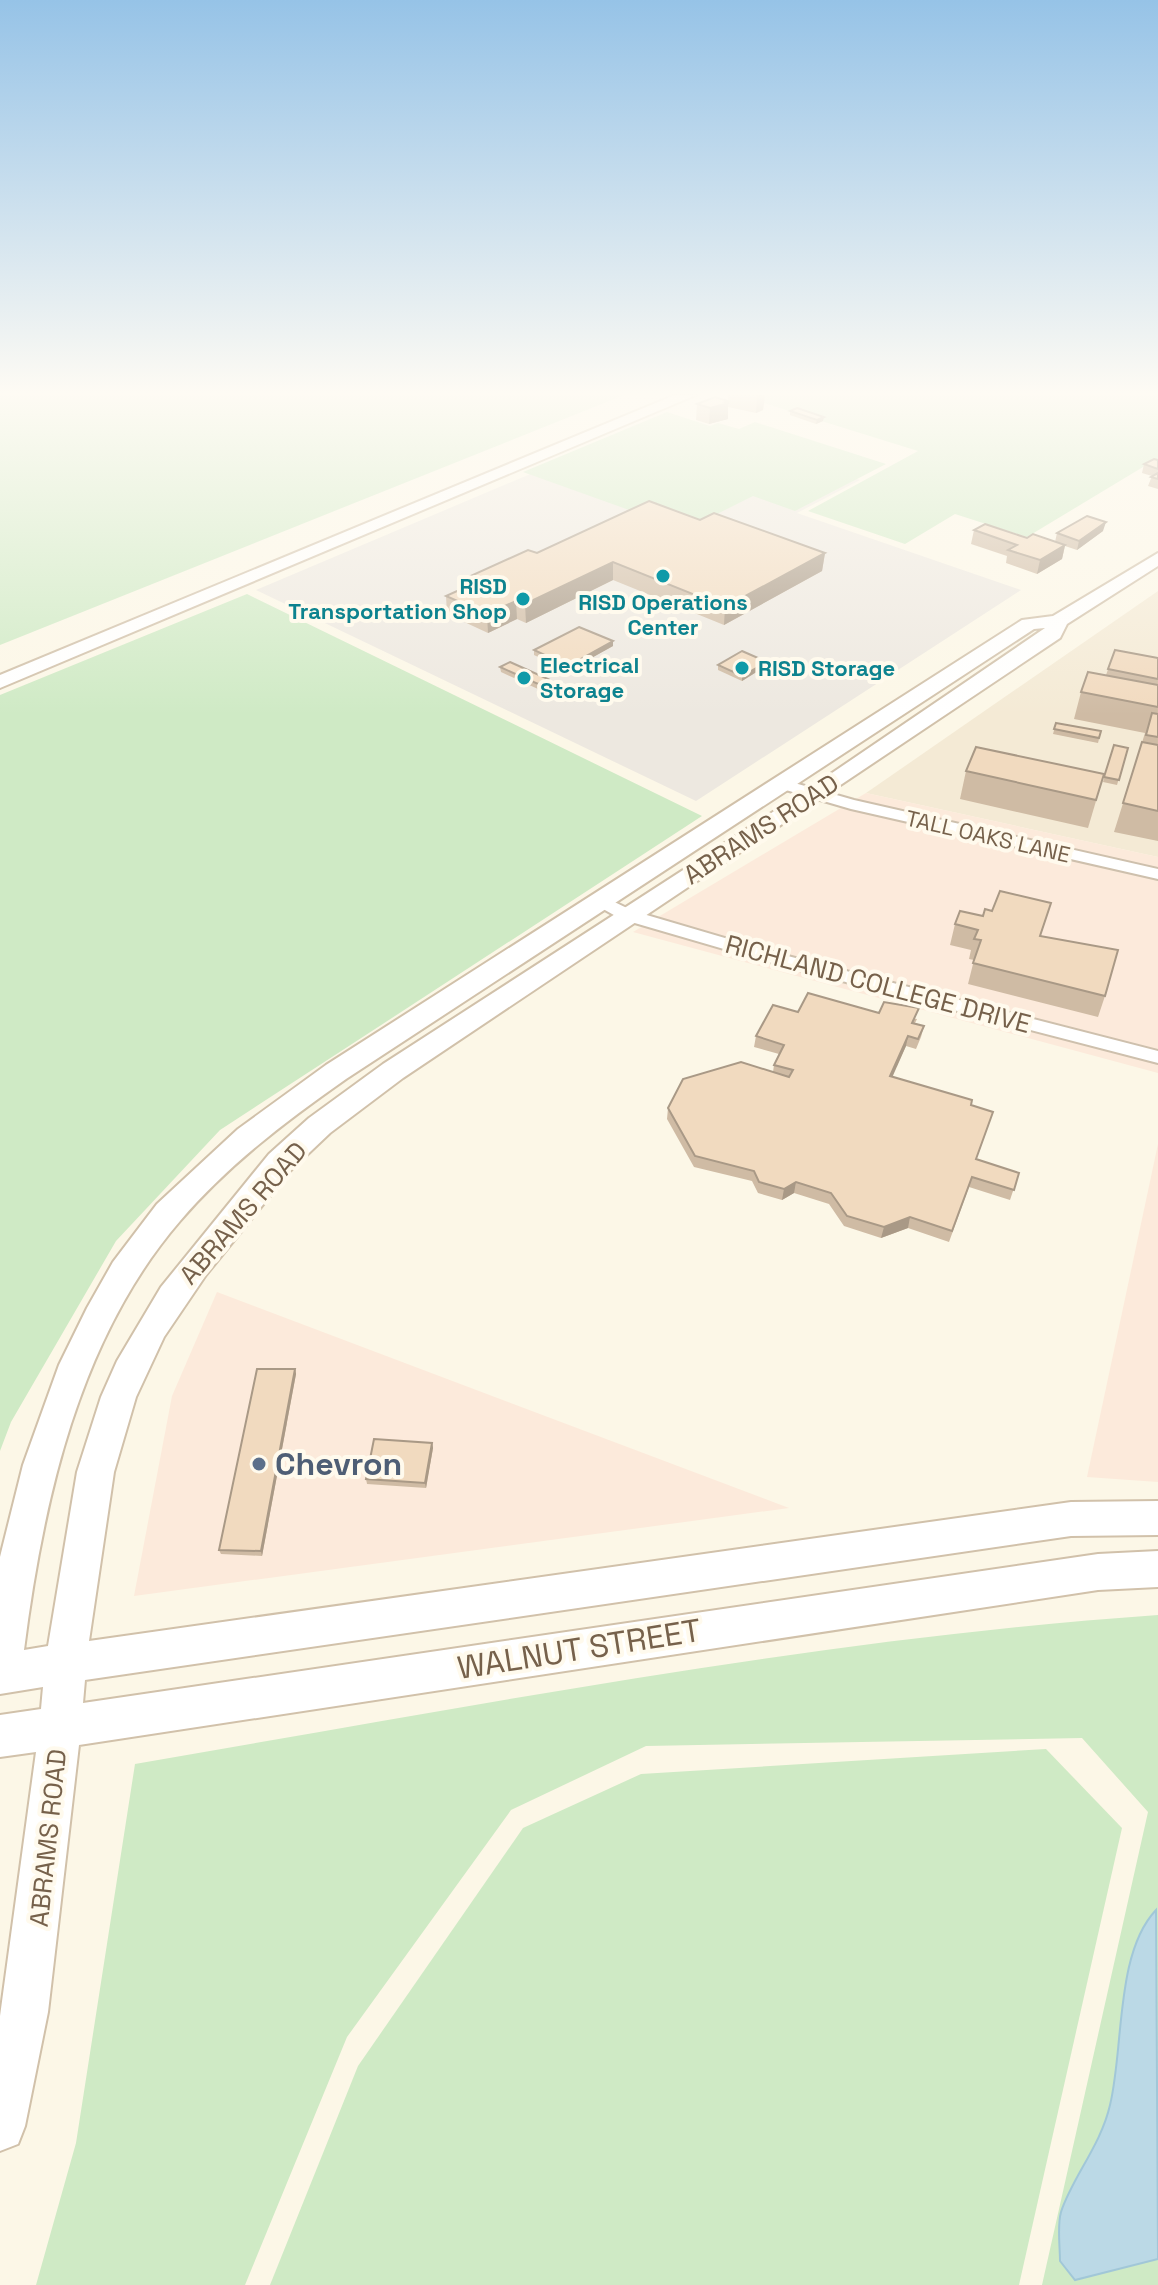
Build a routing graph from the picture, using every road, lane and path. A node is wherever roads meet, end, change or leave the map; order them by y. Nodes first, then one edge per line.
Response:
1 (389, 502) edge
2 (436, 502) edge
3 (1158, 558) edge
4 (245, 560) junction
5 (267, 572) junction
6 (1058, 621) junction
7 (72, 630) dead end
8 (0, 682) edge
9 (793, 779) junction
10 (818, 793) junction
11 (1158, 874) edge
12 (602, 901) junction
13 (627, 915) junction
14 (1158, 1057) edge
15 (380, 1062) junction
16 (1158, 1518) edge
17 (1158, 1569) edge
18 (66, 1664) junction
19 (0, 1673) edge
20 (58, 1726) junction
21 (0, 1736) edge
22 (0, 2126) edge

1 - 4 main road
2 - 5 main road
3 - 6 main road, ABRAMS ROAD
4 - 5 main road
4 - 7 main road
5 - 8 main road
6 - 9 main road, ABRAMS ROAD
6 - 10 main road, ABRAMS ROAD
9 - 10 street, TALL OAKS LANE
9 - 12 main road, ABRAMS ROAD
10 - 11 street, TALL OAKS LANE
10 - 13 main road, ABRAMS ROAD
12 - 13 street, RICHLAND COLLEGE DRIVE
12 - 15 main road, ABRAMS ROAD
13 - 14 street, RICHLAND COLLEGE DRIVE
13 - 15 main road, ABRAMS ROAD
15 - 18 main road, ABRAMS ROAD
15 - 19 main road, ABRAMS ROAD
16 - 18 main road, WALNUT STREET
17 - 20 main road, WALNUT STREET
18 - 19 main road, WALNUT STREET
18 - 20 main road, ABRAMS ROAD
20 - 21 main road, WALNUT STREET
20 - 22 main road, ABRAMS ROAD

